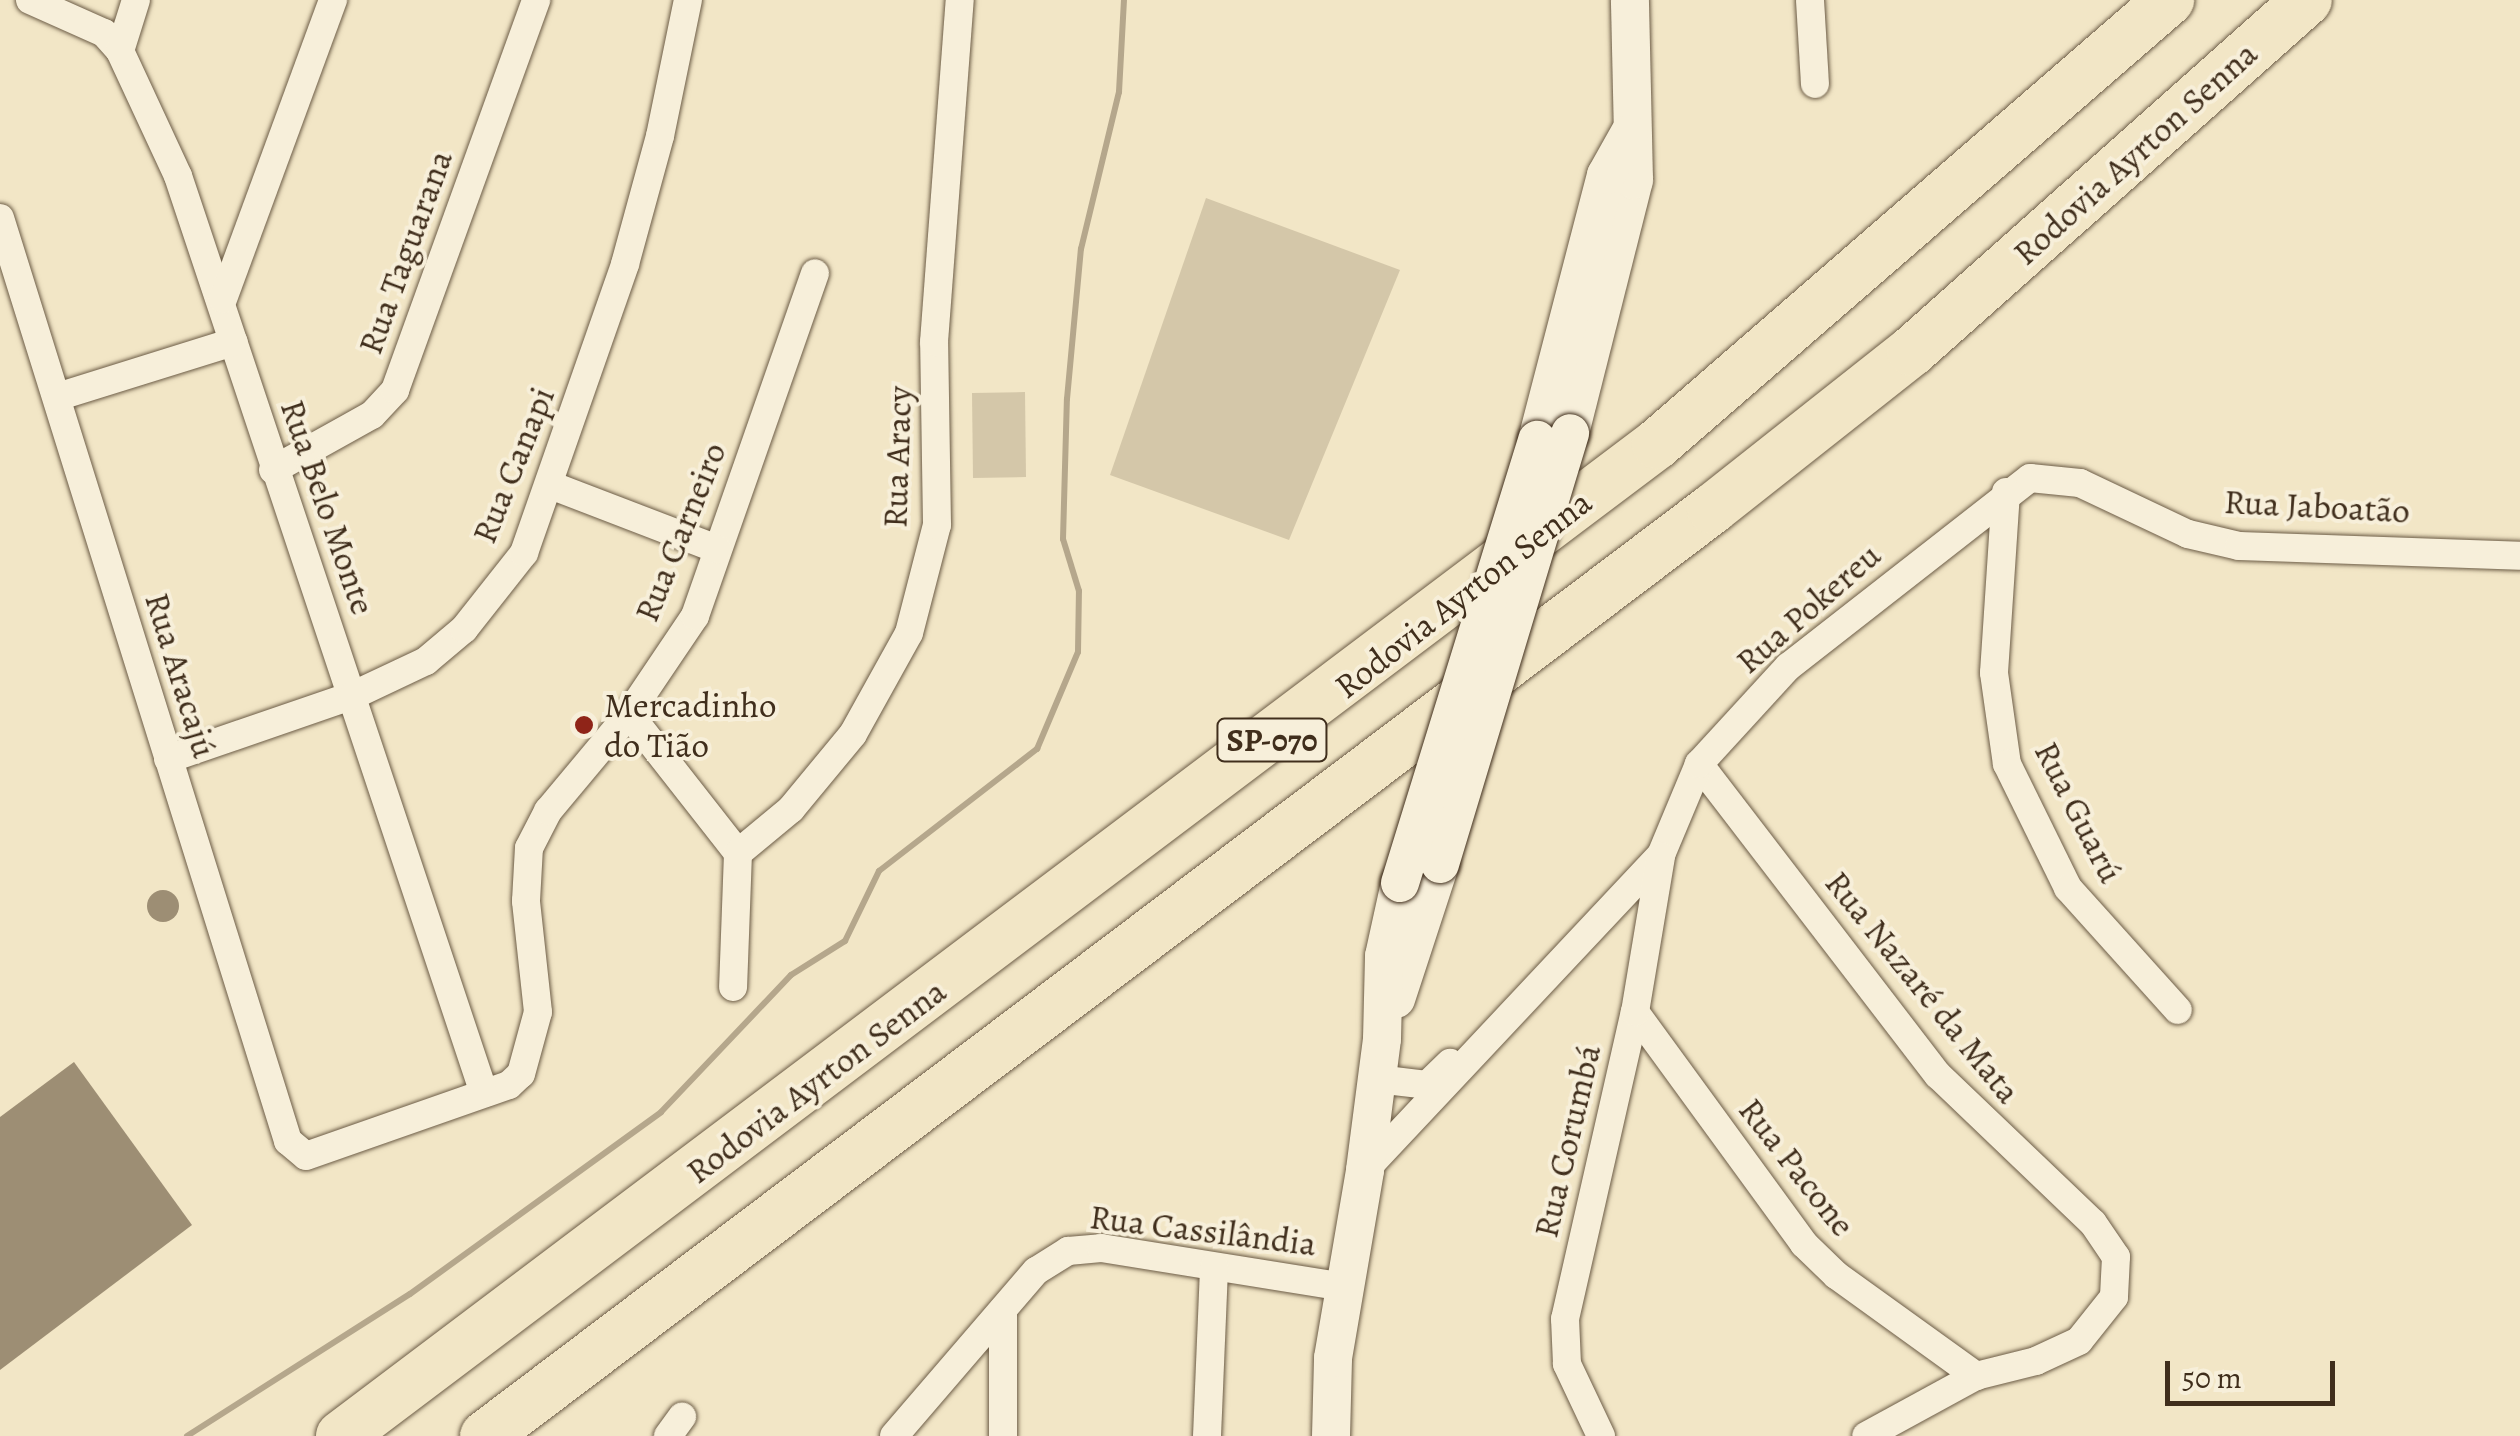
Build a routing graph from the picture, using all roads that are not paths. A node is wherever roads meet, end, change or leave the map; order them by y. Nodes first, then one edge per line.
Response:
1 (30, 0) edge
2 (136, 0) edge
3 (333, 0) edge
4 (536, 0) edge
5 (688, 0) edge
6 (960, 0) edge
7 (1630, 0) edge
8 (1810, 0) edge
9 (2169, 0) edge
10 (2307, 0) edge
11 (120, 51) junction
12 (1815, 84) dead end
13 (0, 218) edge
14 (815, 274) dead end
15 (223, 298) junction
16 (234, 342) junction
17 (57, 397) junction
18 (1553, 436) junction
19 (273, 470) junction
20 (553, 486) junction
21 (2006, 492) junction
22 (717, 549) junction
23 (2520, 556) edge
24 (354, 695) junction
25 (630, 714) junction
26 (168, 759) junction
27 (1699, 764) junction
28 (738, 853) junction
29 (1661, 855) junction
30 (733, 987) dead end
31 (2178, 1010) dead end
32 (1636, 1012) junction
33 (1495, 1031) junction
34 (1382, 1039) junction
35 (1377, 1079) junction
36 (484, 1093) junction
37 (296, 1152) joint
38 (1366, 1170) junction
39 (1214, 1267) junction
40 (1344, 1287) junction
41 (1004, 1310) junction
42 (1976, 1376) junction
43 (341, 1436) edge
44 (485, 1436) edge
45 (894, 1436) edge
46 (1003, 1436) edge
47 (1207, 1436) edge
48 (1332, 1436) edge
49 (1601, 1436) edge
50 (1866, 1436) edge

1 - 11 street
2 - 11 street
3 - 15 street
4 - 19 street, Rua Taguarana
5 - 20 street, Rua Canapi
6 - 28 street, Rua Aracy
7 - 18 main road
8 - 12 street
9 - 43 highway, Rodovia Ayrton Senna / SP-070
10 - 44 highway, Rodovia Ayrton Senna / SP-070
11 - 15 street, Rua Belo Monte
13 - 17 street, Rua Aracajú
14 - 22 street, Rua Carneiro
15 - 16 street, Rua Belo Monte
16 - 17 street
16 - 19 street, Rua Belo Monte
17 - 26 street, Rua Aracajú
18 - 34 main road, bridge
18 - 34 main road, bridge
19 - 24 street, Rua Belo Monte
20 - 22 street
20 - 24 street, Rua Canapi
21 - 23 street, Rua Jaboatão
21 - 27 street, Rua Pokereu
21 - 31 street, Rua Guarú
22 - 25 street, Rua Carneiro
24 - 26 street, Rua Canapi
24 - 36 street, Rua Belo Monte
25 - 28 street
25 - 36 street, Rua Carneiro
26 - 37 street, Rua Aracajú
27 - 29 street, Rua Pokereu
27 - 42 street, Rua Nazaré da Mata
28 - 30 street
29 - 32 street, Rua Corumbá
29 - 33 street, Rua Pokereu
32 - 42 street, Rua Pacone
32 - 49 street, Rua Corumbá
33 - 35 street, Rua Pokereu
33 - 38 street, Rua Pokereu
34 - 35 main road
35 - 38 main road
36 - 37 street, Rua Carneiro
38 - 40 main road
39 - 40 street, Rua Cassilândia
39 - 41 street, Rua Cassilândia
39 - 47 street
40 - 48 main road
41 - 45 street, Rua Cassilândia
41 - 46 street
42 - 50 street

